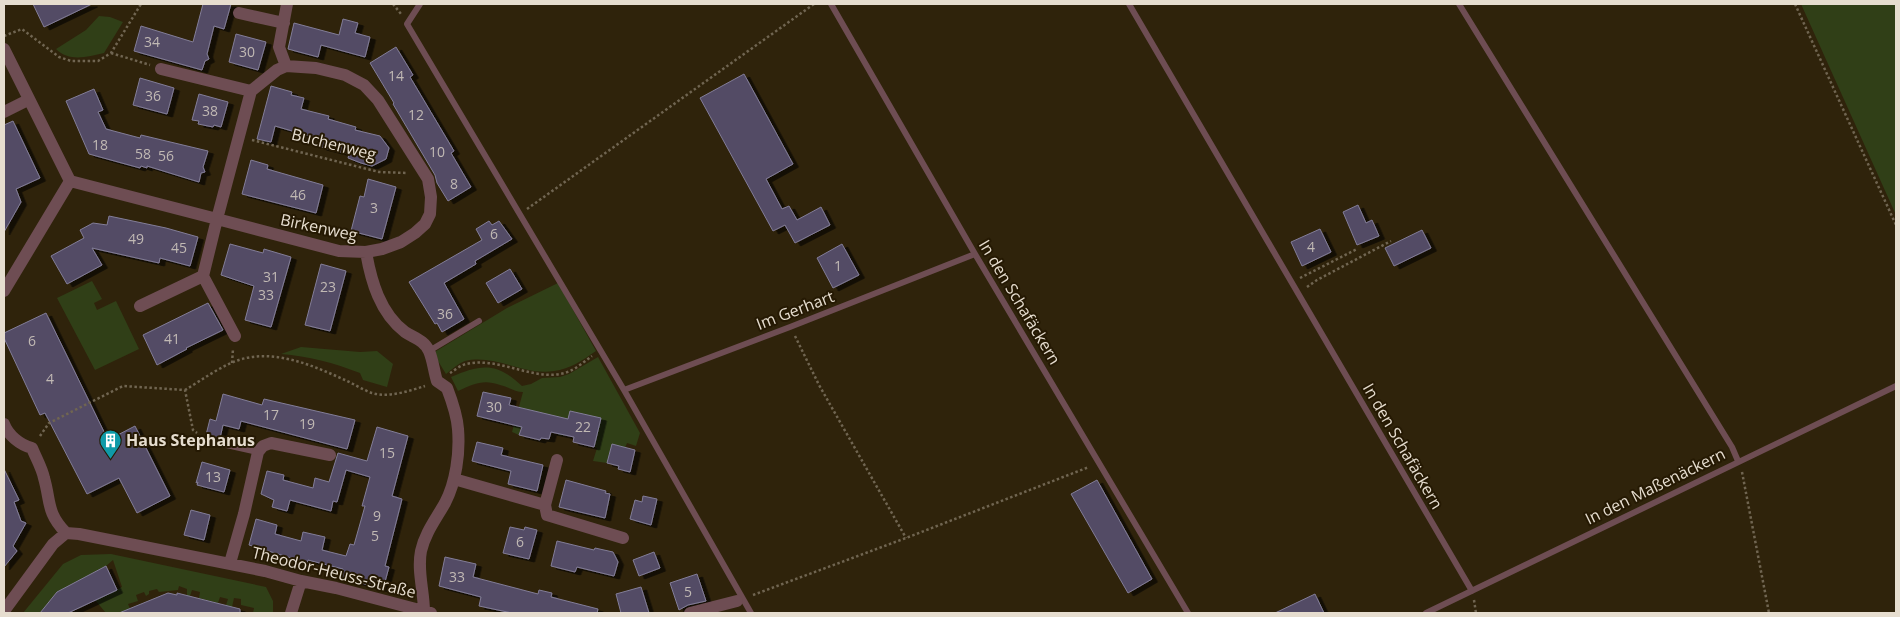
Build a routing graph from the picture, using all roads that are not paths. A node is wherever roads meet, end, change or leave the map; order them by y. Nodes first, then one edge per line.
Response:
1 (287, 4) edge
2 (420, 4) edge
3 (831, 4) edge
4 (1129, 4) edge
5 (1459, 4) edge
6 (239, 13) dead end
7 (284, 23) junction
8 (4, 49) edge
9 (286, 66) junction
10 (161, 69) road end
11 (251, 91) junction
12 (28, 100) junction
13 (4, 112) edge
14 (70, 180) junction
15 (217, 219) junction
16 (366, 252) junction
17 (975, 254) junction
18 (204, 276) junction
19 (4, 291) edge
20 (140, 306) dead end
21 (478, 321) dead end
22 (235, 336) dead end
23 (429, 351) junction
24 (1896, 386) edge
25 (624, 390) junction
26 (4, 424) edge
27 (204, 440) road end
28 (258, 452) junction
29 (330, 455) dead end
30 (557, 460) dead end
31 (1738, 461) junction
32 (454, 479) junction
33 (545, 505) junction
34 (66, 534) junction
35 (623, 538) dead end
36 (230, 563) junction
37 (300, 581) junction
38 (1472, 591) junction
39 (740, 600) junction
40 (4, 611) edge
41 (427, 612) edge
42 (291, 613) edge
43 (690, 613) edge
44 (751, 613) edge
45 (1188, 613) edge
46 (1426, 613) edge

1 - 7 street
2 - 25 lane
3 - 17 lane, In den Schafäckern
4 - 38 lane, In den Schafäckern
5 - 31 lane
6 - 7 street
7 - 9 street
8 - 12 street
9 - 11 street
9 - 16 street, Buchenweg
10 - 11 street
11 - 15 street
12 - 13 street
12 - 14 street
14 - 15 street, Birkenweg
14 - 19 street
15 - 16 street, Birkenweg
15 - 18 street
16 - 23 street, Birkenweg
17 - 25 lane, Im Gerhart
17 - 45 lane, In den Schafäckern
18 - 20 street
18 - 22 street
21 - 23 lane
23 - 32 street
24 - 31 lane, In den Maßenäckern
25 - 39 lane
26 - 34 street
27 - 28 lane
28 - 29 street
28 - 36 street, Theodor-Heuss-Straße
30 - 33 street
31 - 38 lane, In den Maßenäckern
32 - 33 street
32 - 41 street
33 - 35 street
34 - 36 street, Theodor-Heuss-Straße
34 - 40 street
36 - 37 street, Theodor-Heuss-Straße
37 - 41 street, Theodor-Heuss-Straße
37 - 42 street
38 - 46 lane, In den Maßenäckern
39 - 43 street
39 - 44 lane

